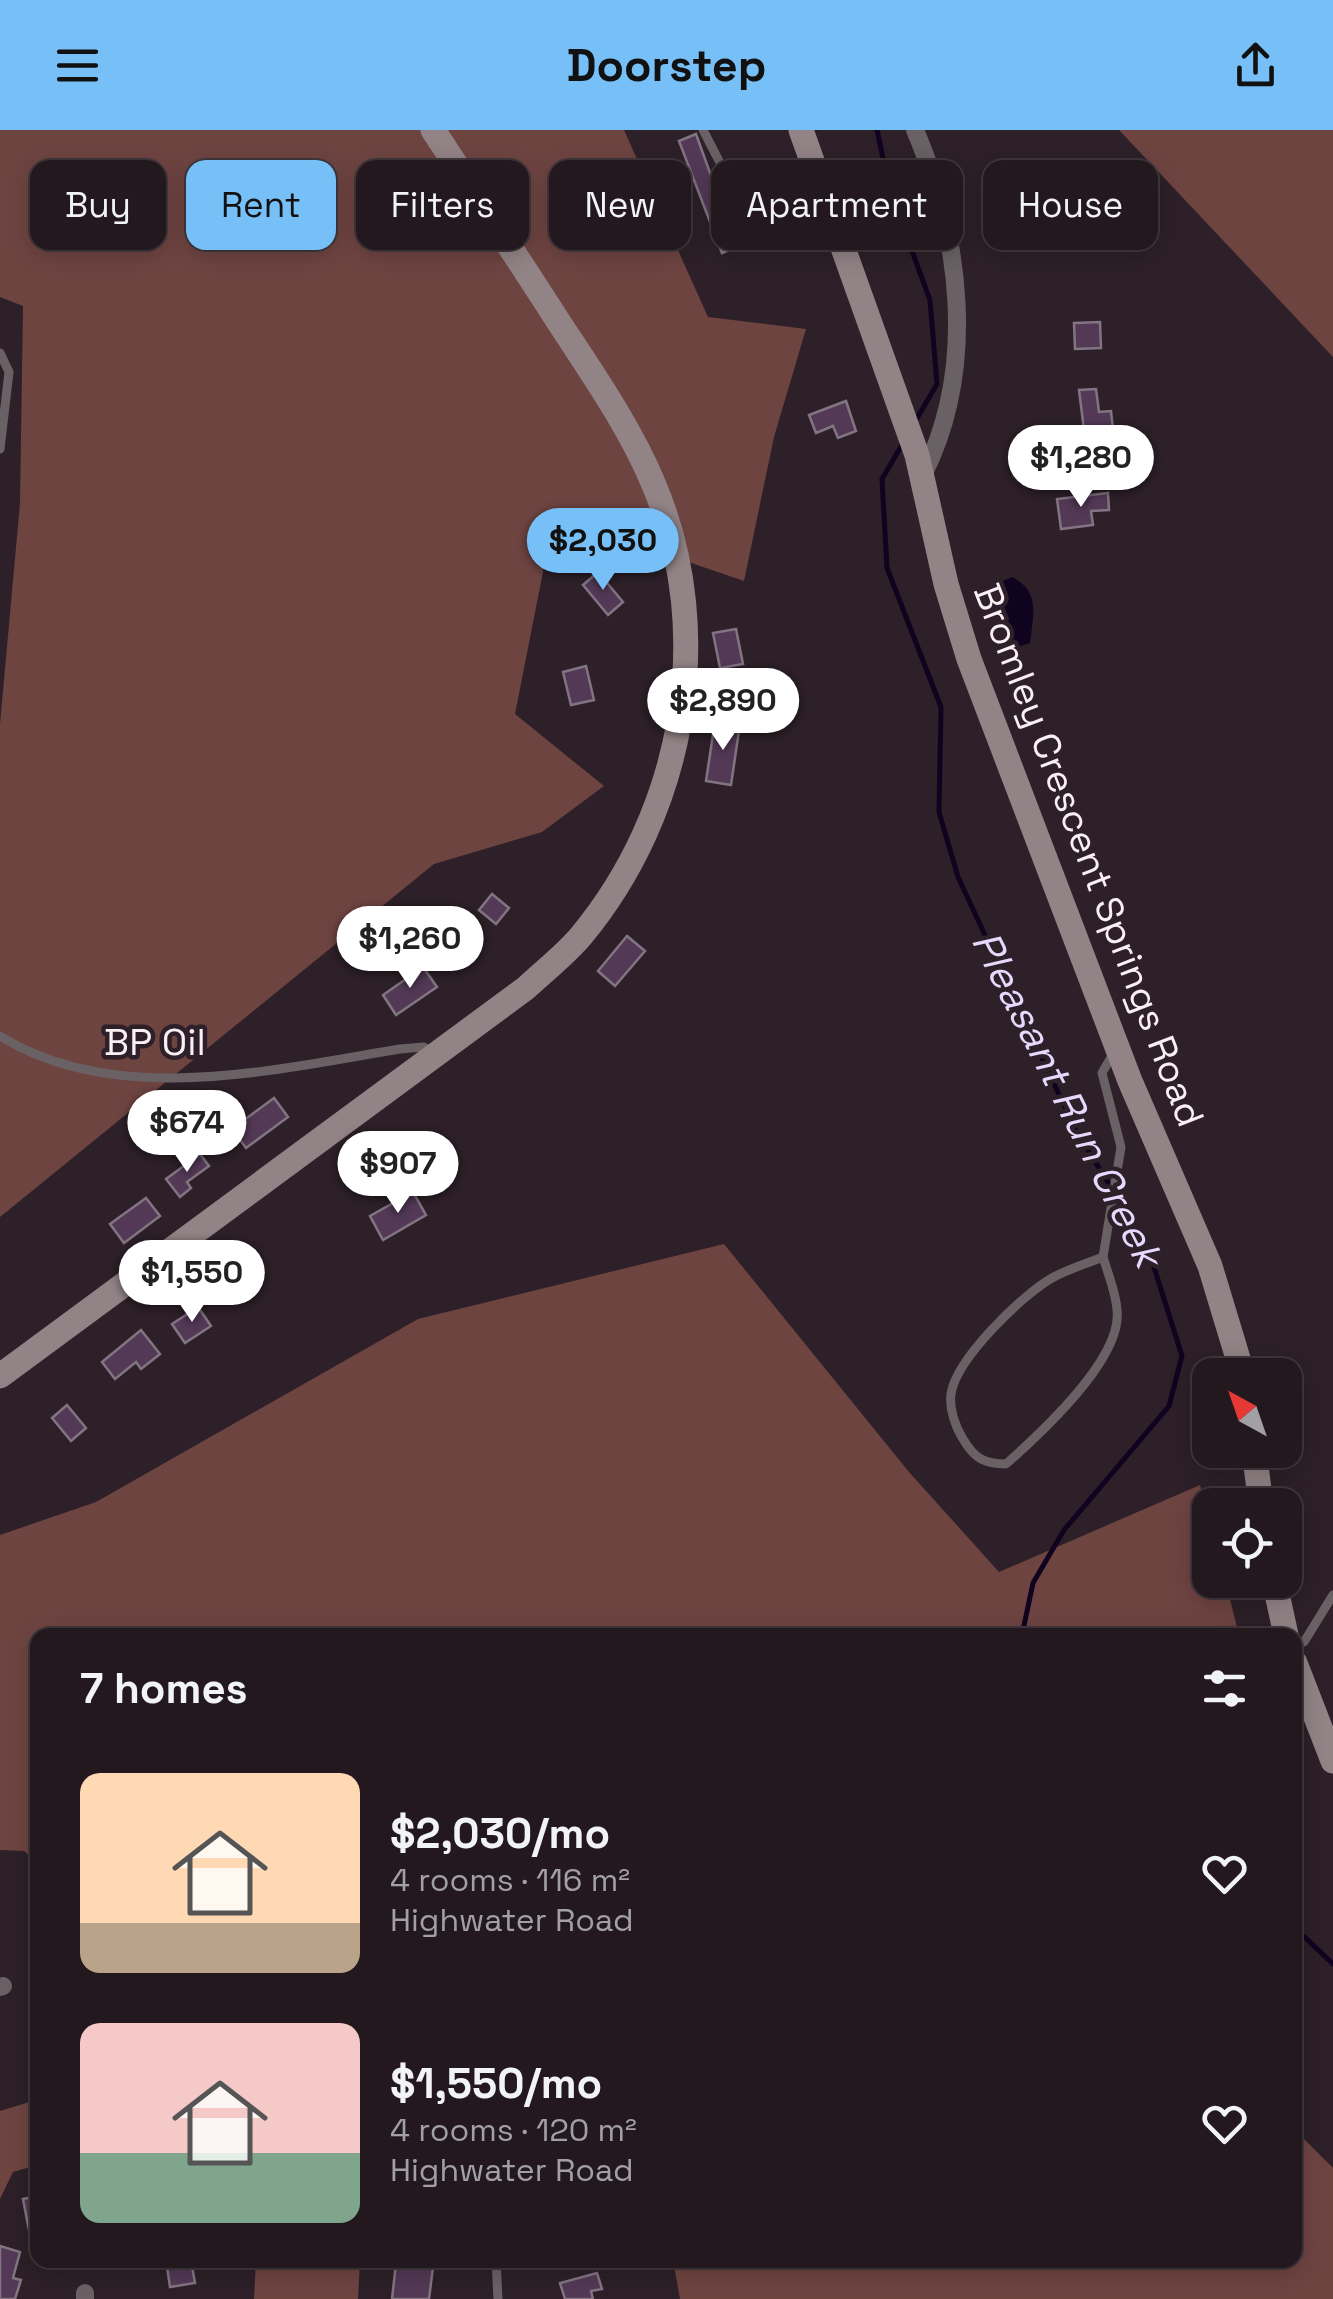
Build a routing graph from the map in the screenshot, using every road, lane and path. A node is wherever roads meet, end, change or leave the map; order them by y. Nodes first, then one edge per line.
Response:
1 (433, 130) edge
2 (703, 130) edge
3 (801, 130) edge
4 (914, 130) edge
5 (719, 160) edge
6 (0, 353) edge
7 (0, 449) edge
8 (920, 465) junction
9 (0, 1036) edge
10 (1118, 1048) junction
11 (434, 1057) junction
12 (1103, 1257) junction
13 (1237, 1358) edge
14 (0, 1376) edge
15 (1333, 1595) edge
16 (1278, 1598) edge
17 (1284, 1628) edge
18 (1302, 1642) edge
19 (1302, 1681) edge
20 (1333, 1762) edge
21 (496, 2268) edge
22 (498, 2299) edge

1 - 11 street
2 - 5 lane
3 - 8 street, Bromley Crescent Springs Road
4 - 8 street
6 - 7 lane
8 - 10 street, Bromley Crescent Springs Road
9 - 11 lane, BP Oil
10 - 12 lane
10 - 13 street, Bromley Crescent Springs Road
11 - 14 street
12 - 12 lane
15 - 18 lane
16 - 17 street
19 - 20 street
21 - 22 lane

